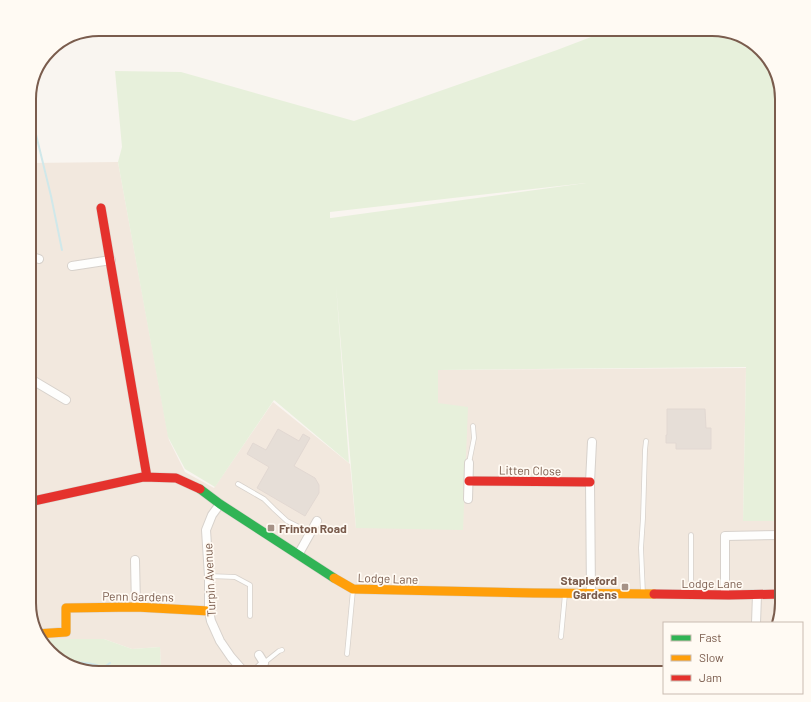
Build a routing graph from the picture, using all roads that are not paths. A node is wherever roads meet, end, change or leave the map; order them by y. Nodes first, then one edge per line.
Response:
1 (101, 208) dead end
2 (36, 258) edge
3 (39, 259) dead end
4 (111, 260) junction
5 (72, 266) dead end
6 (36, 382) edge
7 (66, 400) dead end
8 (473, 426) dead end
9 (646, 441) dead end
10 (592, 442) dead end
11 (469, 463) joint
12 (147, 477) junction
13 (468, 481) junction
14 (590, 482) junction
15 (238, 484) dead end
16 (468, 498) dead end
17 (36, 500) edge
18 (220, 504) junction
19 (317, 521) dead end
20 (312, 529) junction
21 (692, 535) dead end
22 (775, 535) edge
23 (298, 555) junction
24 (136, 560) dead end
25 (209, 576) junction
26 (353, 589) junction
27 (565, 593) junction
28 (591, 594) junction
29 (643, 594) junction
30 (775, 594) edge
31 (691, 595) junction
32 (726, 595) junction
33 (757, 595) junction
34 (136, 607) junction
35 (209, 611) junction
36 (250, 616) dead end
37 (756, 622) edge
38 (44, 633) edge
39 (561, 637) dead end
40 (282, 650) dead end
41 (347, 654) dead end
42 (259, 655) dead end
43 (264, 663) junction
44 (239, 666) edge
45 (261, 666) edge

1 - 4 street
2 - 3 street
4 - 5 street
4 - 12 street
6 - 7 street
8 - 11 lane
9 - 29 lane
10 - 14 street
11 - 13 street
12 - 17 street, Lodge Lane
12 - 18 street, Lodge Lane
13 - 14 street, Litten Close
13 - 16 street
14 - 28 street
15 - 20 lane
18 - 23 street, Lodge Lane
18 - 25 street, Turpin Avenue
19 - 20 street
20 - 23 street
21 - 31 lane
22 - 32 street
23 - 26 street, Lodge Lane
24 - 34 street
25 - 35 street, Turpin Avenue
25 - 36 lane
26 - 27 street, Lodge Lane
26 - 41 lane
27 - 28 street, Lodge Lane
27 - 39 lane
28 - 29 street, Lodge Lane
29 - 31 street, Lodge Lane
30 - 33 street, Lodge Lane
31 - 32 street, Lodge Lane
32 - 33 street, Lodge Lane
33 - 37 street
34 - 35 street, Penn Gardens
34 - 38 street, Penn Gardens
35 - 44 street, Turpin Avenue
40 - 43 lane
42 - 43 street
43 - 45 street

